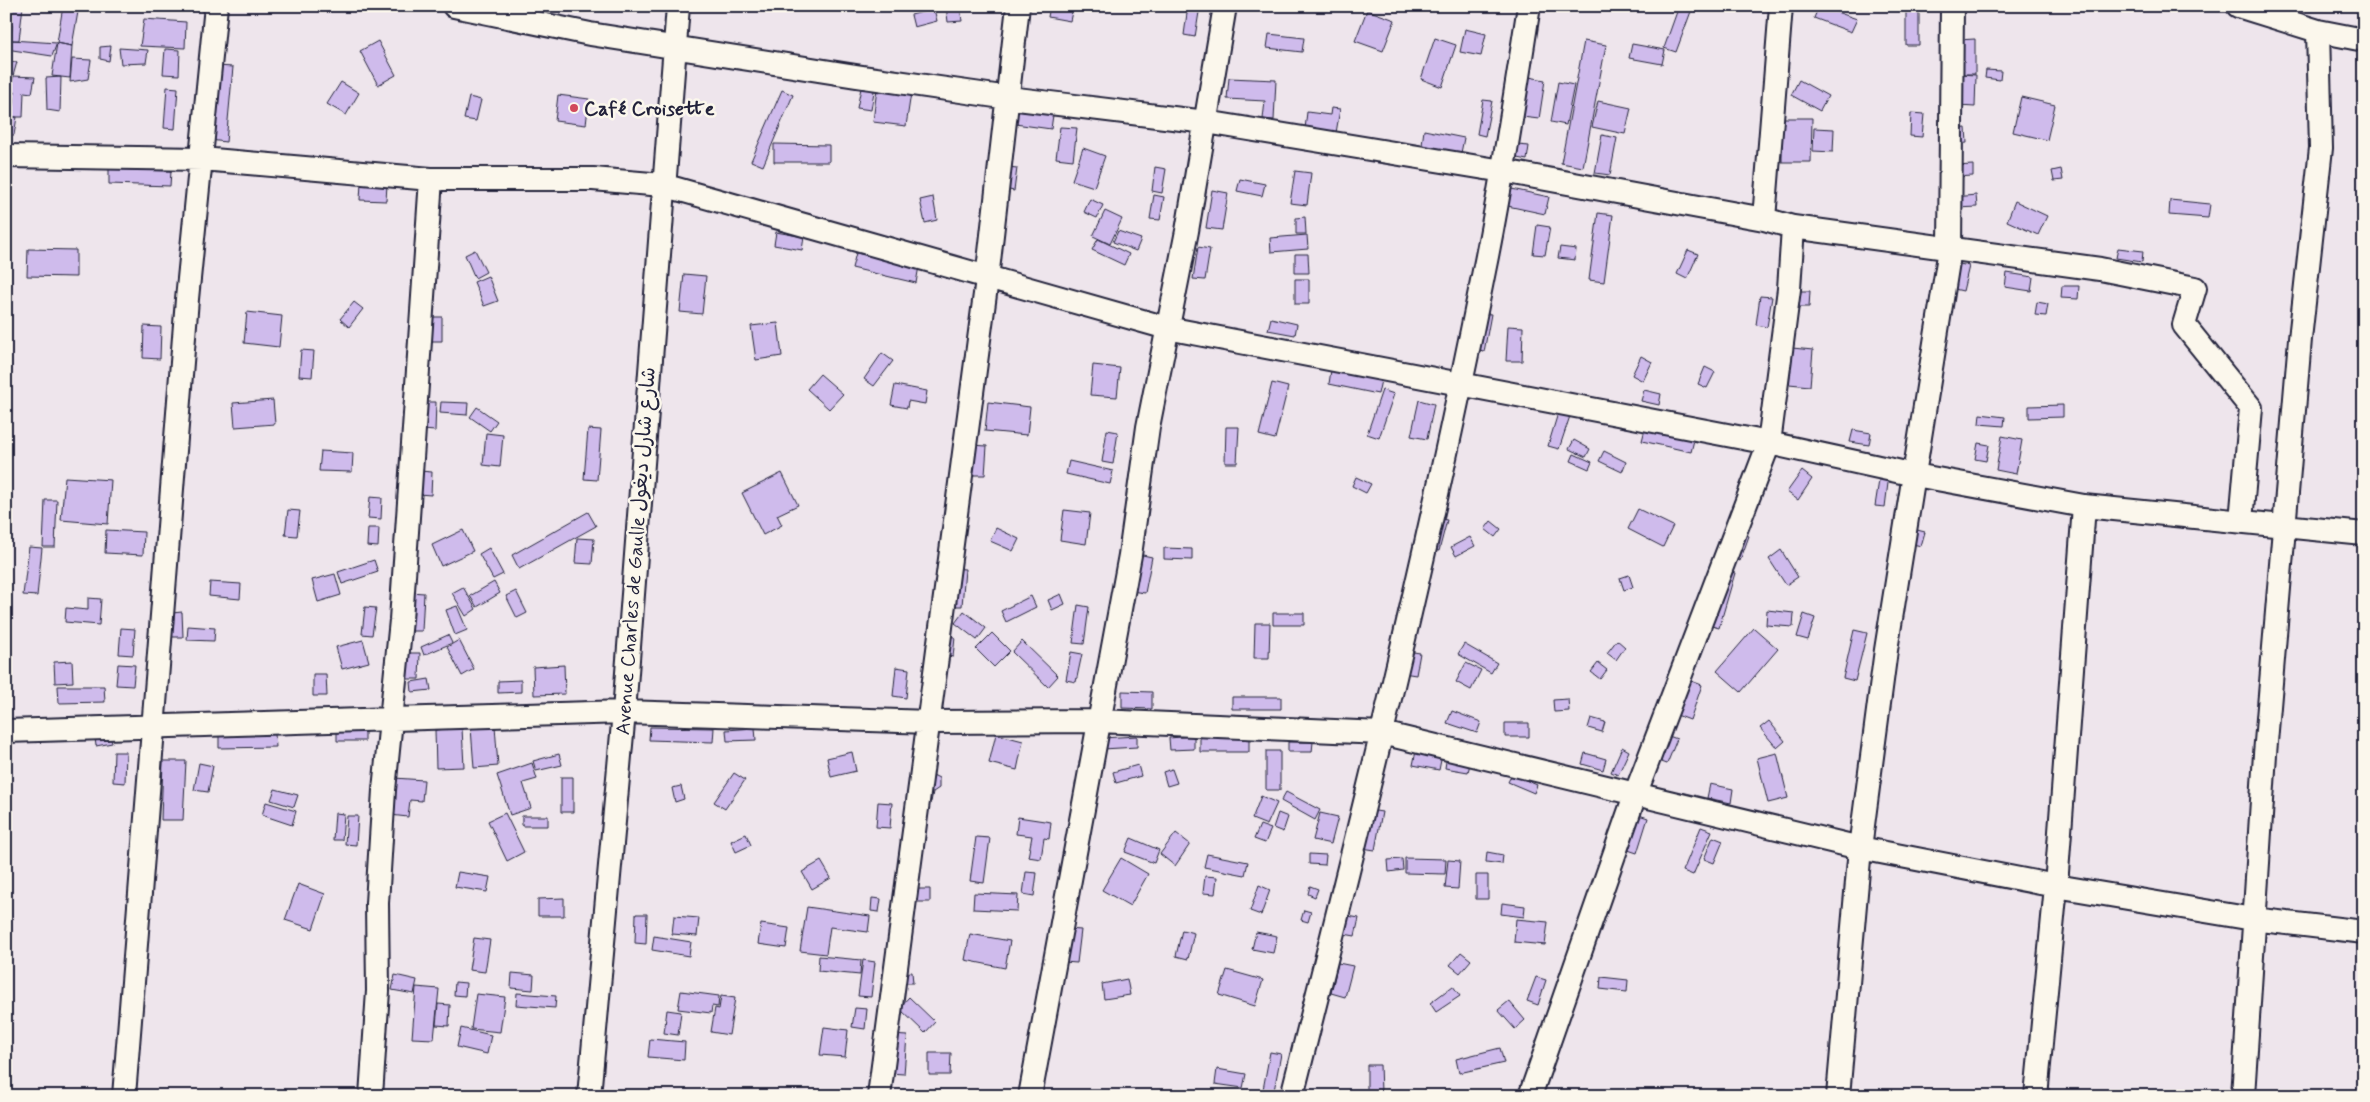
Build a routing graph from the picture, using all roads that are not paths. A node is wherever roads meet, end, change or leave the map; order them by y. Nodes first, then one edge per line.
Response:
1 (216, 6) edge
2 (678, 6) edge
3 (1018, 6) edge
4 (1225, 6) edge
5 (1530, 6) edge
6 (1781, 6) edge
7 (1952, 6) edge
8 (2238, 6) edge
9 (463, 7) edge
10 (2318, 31) junction
11 (2364, 40) edge
12 (674, 47) junction
13 (1009, 98) junction
14 (1206, 122) junction
15 (6, 156) edge
16 (202, 159) junction
17 (1503, 171) junction
18 (431, 179) junction
19 (662, 186) junction
20 (1764, 219) junction
21 (1793, 227) junction
22 (1950, 249) junction
23 (987, 279) junction
24 (1167, 328) junction
25 (1461, 383) junction
26 (1769, 443) junction
27 (1915, 475) junction
28 (2084, 506) junction
29 (2241, 521) junction
30 (2284, 525) junction
31 (2364, 534) edge
32 (624, 712) junction
33 (391, 718) junction
34 (1098, 721) junction
35 (930, 722) junction
36 (154, 727) junction
37 (6, 731) edge
38 (1382, 733) junction
39 (1635, 795) junction
40 (1860, 848) junction
41 (2056, 886) junction
42 (2253, 919) junction
43 (2364, 932) edge
44 (124, 1096) edge
45 (371, 1096) edge
46 (589, 1096) edge
47 (879, 1096) edge
48 (1030, 1096) edge
49 (1292, 1096) edge
50 (1530, 1096) edge
51 (1838, 1096) edge
52 (2036, 1096) edge
53 (2243, 1096) edge

1 - 16 street
2 - 12 street, Avenue Charles de Gaulle شارع شارل ديغول
3 - 13 street
4 - 14 street
5 - 17 street
6 - 20 street
7 - 22 street
8 - 10 street
9 - 12 street
10 - 11 street
10 - 30 street
12 - 13 street
12 - 19 street, Avenue Charles de Gaulle شارع شارل ديغول
13 - 14 street
13 - 23 street
14 - 17 street
14 - 24 street
15 - 16 street
16 - 18 street
16 - 36 street
17 - 20 street
17 - 25 street
18 - 19 street
18 - 33 street
19 - 23 street
19 - 32 street, Avenue Charles de Gaulle شارع شارل ديغول
20 - 21 street
21 - 22 street
21 - 26 street
22 - 27 street
22 - 29 street
23 - 24 street
23 - 35 street
24 - 25 street
24 - 34 street
25 - 26 street
25 - 38 street
26 - 27 street
26 - 39 street
27 - 28 street
27 - 40 street
28 - 29 street
28 - 41 street
29 - 30 street
30 - 31 street
30 - 42 street
32 - 33 street
32 - 35 street
32 - 46 street, Avenue Charles de Gaulle شارع شارل ديغول
33 - 36 street
33 - 45 street
34 - 35 street
34 - 38 street
34 - 48 street
35 - 47 street
36 - 37 street
36 - 44 street
38 - 39 street
38 - 49 street
39 - 40 street
39 - 50 street
40 - 41 street
40 - 51 street
41 - 42 street
41 - 52 street
42 - 43 street
42 - 53 street

